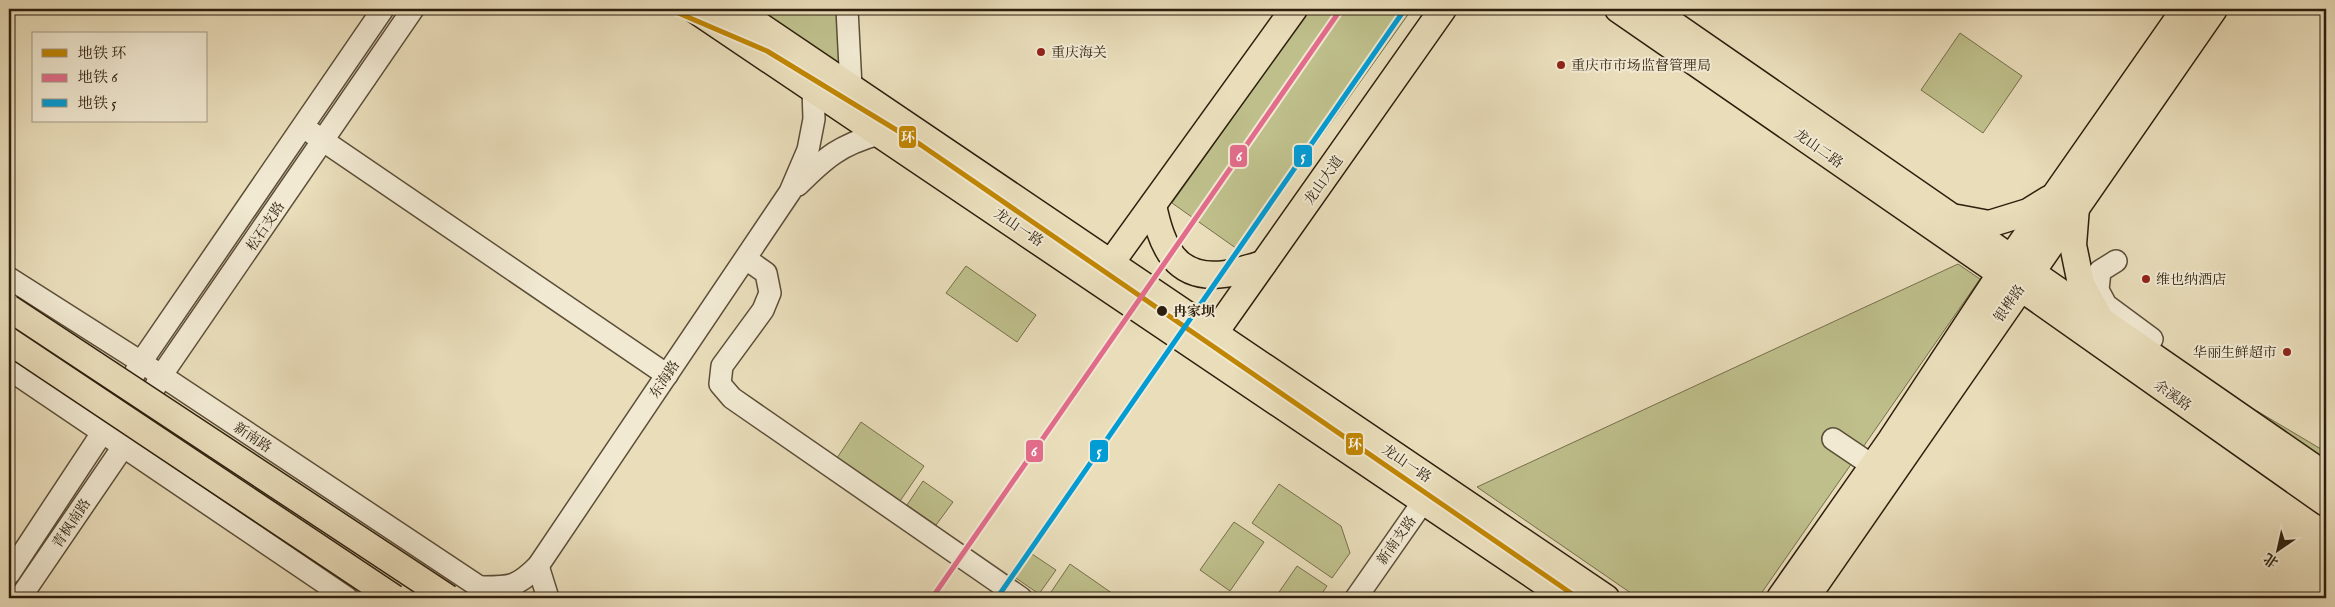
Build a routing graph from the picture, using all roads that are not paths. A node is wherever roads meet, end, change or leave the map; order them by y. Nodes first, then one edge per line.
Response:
1 (383, 9) edge
2 (414, 9) edge
3 (694, 9) edge
4 (735, 9) edge
5 (847, 9) edge
6 (1294, 9) edge
7 (1443, 9) edge
8 (1618, 9) edge
9 (1651, 9) edge
10 (2185, 9) edge
11 (2214, 9) edge
12 (851, 87) junction
13 (812, 88) junction
14 (303, 127) junction
15 (879, 134) junction
16 (323, 141) junction
17 (815, 155) junction
18 (2066, 200) junction
19 (1152, 205) junction
20 (1952, 217) junction
21 (746, 259) junction
22 (2116, 261) dead end
23 (1263, 264) junction
24 (1105, 272) junction
25 (2016, 272) junction
26 (9, 278) edge
27 (9, 308) edge
28 (2101, 320) junction
29 (9, 341) edge
30 (1208, 342) junction
31 (2146, 351) junction
32 (141, 362) junction
33 (9, 369) edge
34 (667, 375) junction
35 (162, 376) junction
36 (102, 433) junction
37 (1833, 439) dead end
38 (122, 447) junction
39 (1873, 466) junction
40 (2326, 476) edge
41 (1430, 491) junction
42 (2326, 503) edge
43 (538, 566) junction
44 (9, 574) edge
45 (488, 593) edge
46 (20, 598) edge
47 (347, 598) edge
48 (394, 598) edge
49 (448, 598) edge
50 (548, 598) edge
51 (1021, 598) edge
52 (1356, 598) edge
53 (1567, 598) edge
54 (1606, 598) edge
55 (1780, 598) edge
56 (1806, 598) edge

1 - 14 street, 松石支路
2 - 16 street, 松石支路
3 - 13 main road, 龙山一路
4 - 12 main road, 龙山一路
5 - 12 street
6 - 19 main road
7 - 23 main road, 龙山大道
8 - 25 main road, 龙山二路
9 - 20 main road, 龙山二路
10 - 18 main road, 银桦路
11 - 18 main road, 银桦路
12 - 24 main road, 龙山一路
13 - 15 main road, 龙山一路
13 - 17 street
14 - 16 street
14 - 32 street, 松石支路
15 - 17 street, 东海路
15 - 24 main road, 龙山一路
16 - 34 street
16 - 35 street, 松石支路
17 - 21 street, 东海路
18 - 20 main road
18 - 25 main road, 银桦路
18 - 28 main road
19 - 23 main road
19 - 24 main road
20 - 25 main road, 龙山二路
21 - 34 street, 东海路
21 - 51 street
22 - 31 street
23 - 30 main road, 龙山大道
24 - 30 main road, 龙山一路
25 - 28 main road, 余溪路
25 - 39 main road, 银桦路
25 - 42 main road, 余溪路
25 - 56 main road, 银桦路
26 - 32 street, 新南路
27 - 49 main road, 新南路, bridge
28 - 31 main road, 余溪路
29 - 48 main road, bridge
30 - 41 main road, 龙山一路
31 - 40 main road, 余溪路
32 - 35 street, 新南路
32 - 36 street, 松石支路
33 - 36 street
34 - 43 street, 东海路
35 - 38 street, 松石支路
35 - 45 street, 新南路
36 - 38 street
36 - 44 street, 青枫南路
37 - 39 street
38 - 46 street, 青枫南路
38 - 47 street
39 - 55 main road, 银桦路
41 - 52 street, 新南支路
41 - 53 main road, 龙山一路
41 - 54 main road, 龙山一路
43 - 45 street, 东海路
43 - 50 street

